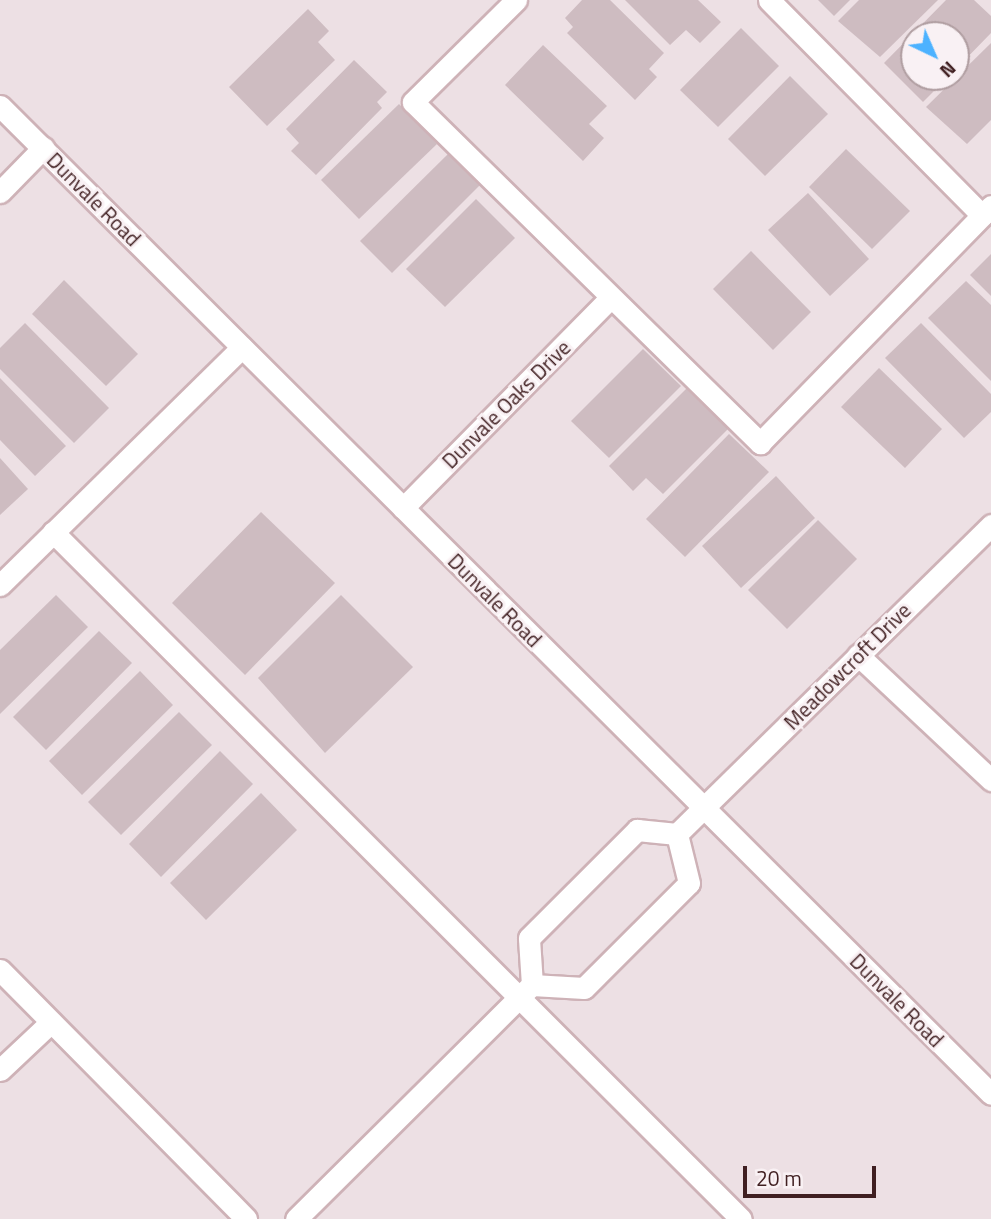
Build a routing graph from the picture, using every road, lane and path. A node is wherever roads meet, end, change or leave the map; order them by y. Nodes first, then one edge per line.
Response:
1 (516, 0) edge
2 (769, 0) edge
3 (0, 106) edge
4 (43, 148) junction
5 (0, 192) edge
6 (986, 210) edge
7 (608, 300) junction
8 (242, 347) junction
9 (403, 508) junction
10 (991, 525) edge
11 (53, 532) junction
12 (0, 585) edge
13 (858, 655) junction
14 (991, 780) edge
15 (704, 808) junction
16 (677, 834) junction
17 (0, 970) edge
18 (525, 992) junction
19 (51, 1022) junction
20 (0, 1070) edge
21 (991, 1094) edge
22 (246, 1219) edge
23 (296, 1219) edge
24 (741, 1219) edge

1 - 7 street
2 - 6 street
3 - 4 street, Dunvale Road
4 - 5 street
4 - 8 street, Dunvale Road
6 - 7 street
7 - 9 street, Dunvale Oaks Drive
8 - 9 street, Dunvale Road
8 - 11 street
9 - 15 street, Dunvale Road
10 - 13 street, Meadowcroft Drive
11 - 12 street
11 - 18 street
13 - 14 street
13 - 15 street, Meadowcroft Drive
15 - 16 street, Meadowcroft Drive
15 - 21 street, Dunvale Road
16 - 18 street
16 - 18 street
17 - 19 street
18 - 23 street
18 - 24 street
19 - 20 street
19 - 22 street

